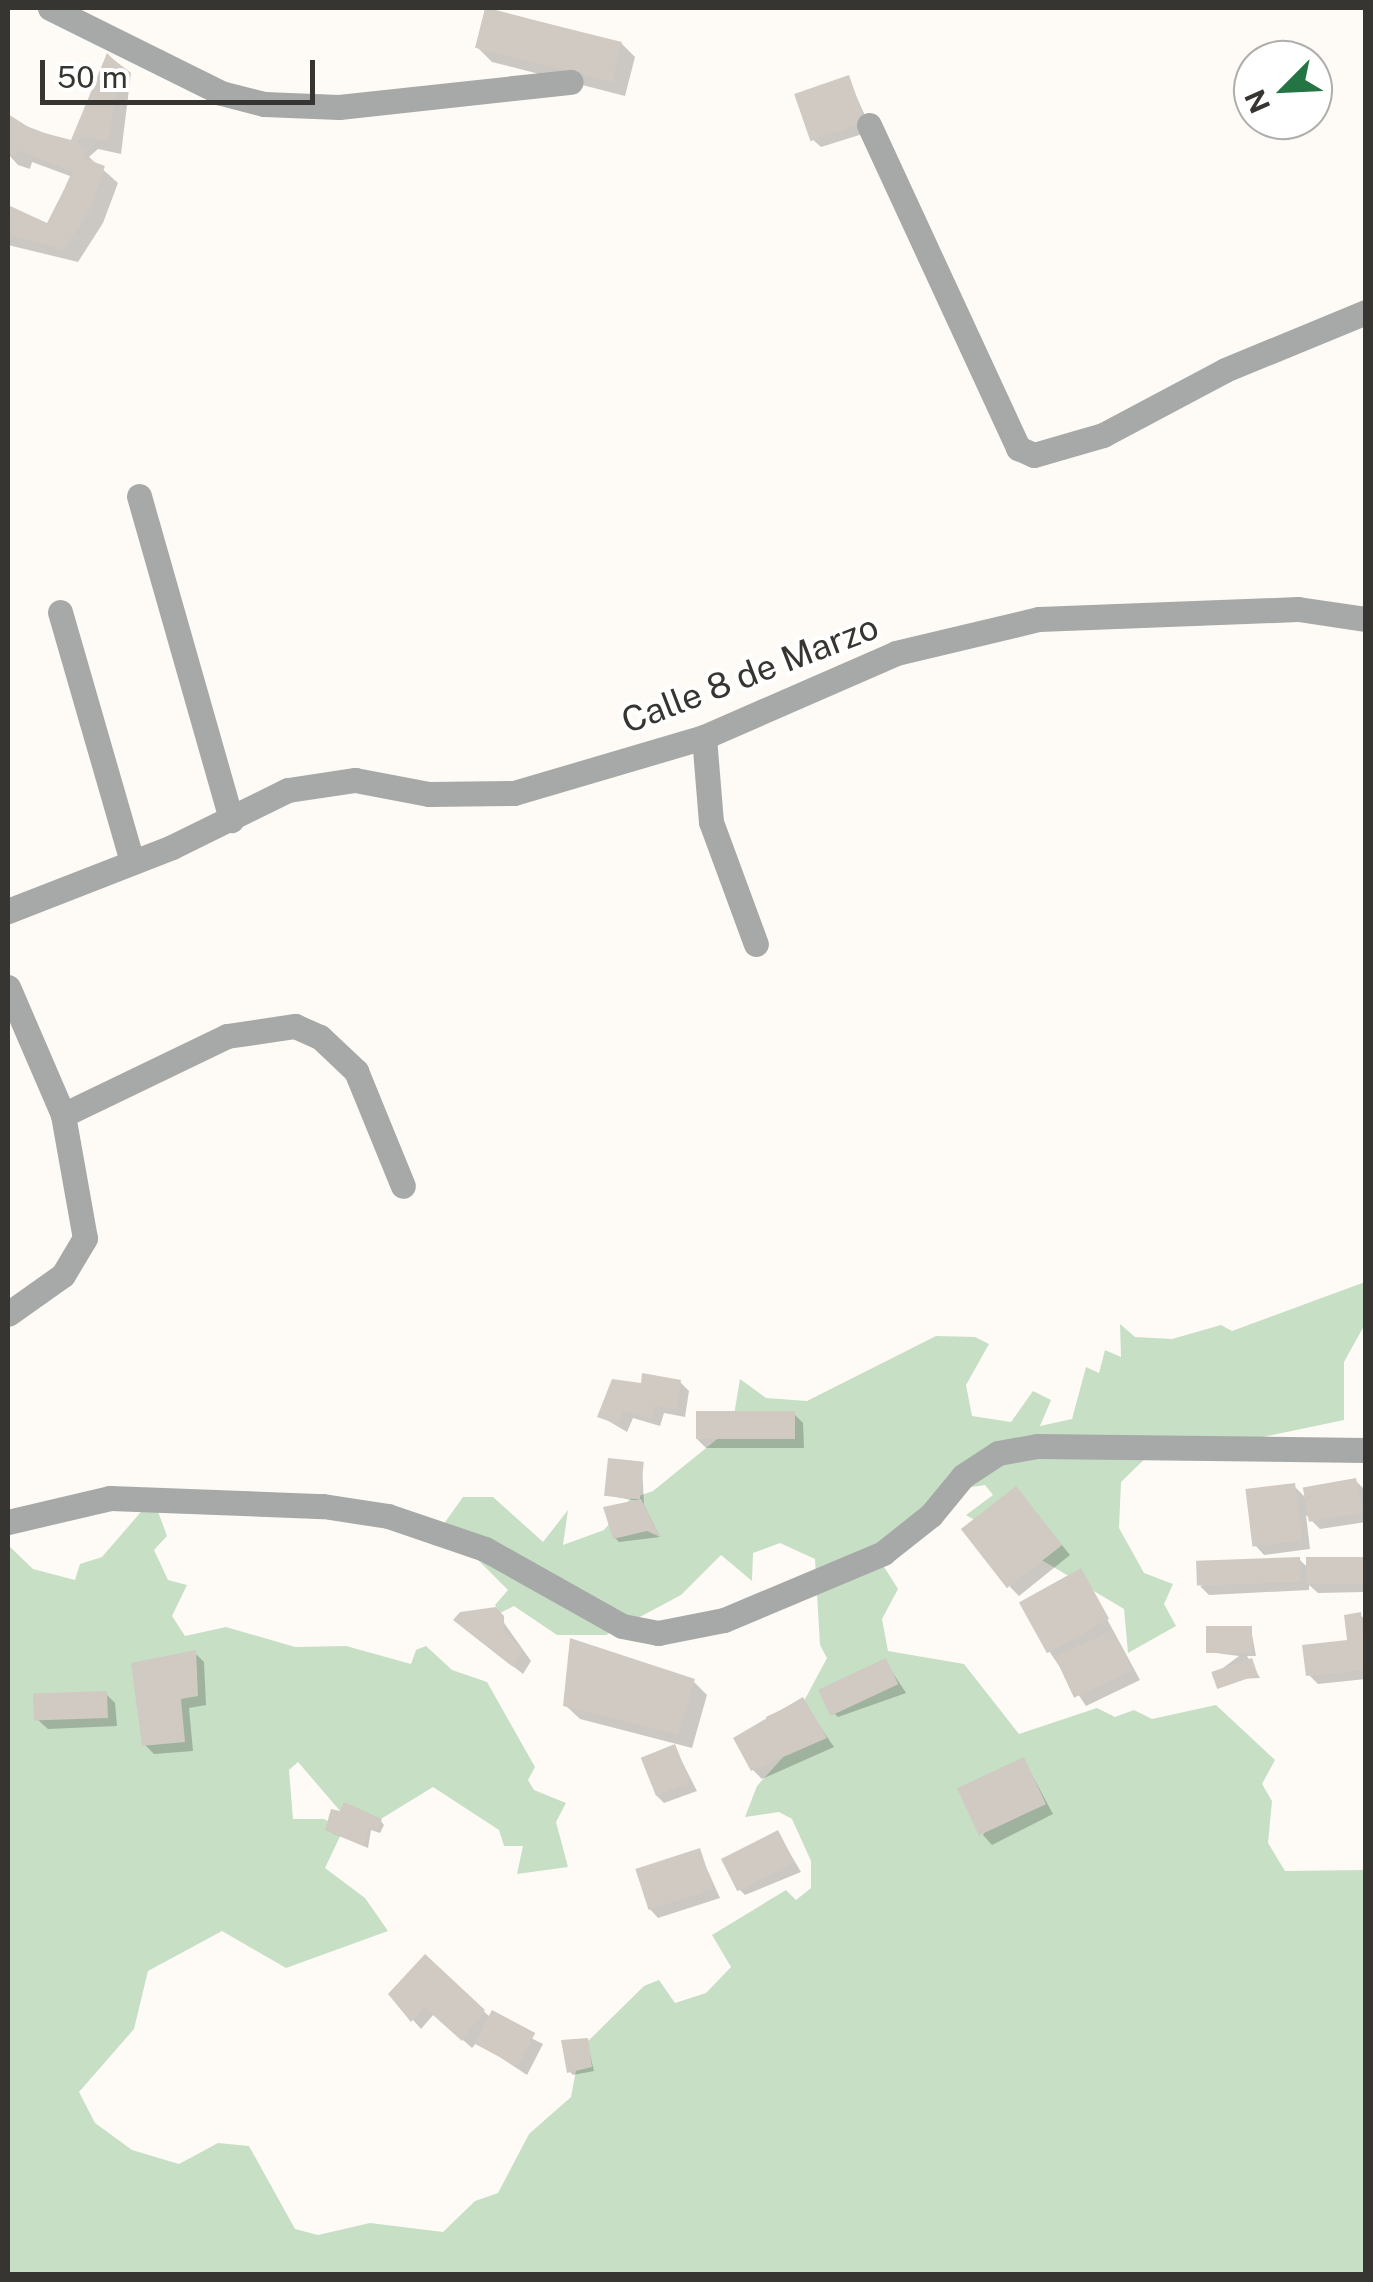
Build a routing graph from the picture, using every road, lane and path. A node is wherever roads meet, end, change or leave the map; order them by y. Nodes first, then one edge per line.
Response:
1 (50, 8) edge
2 (572, 82) dead end
3 (869, 125) dead end
4 (1366, 312) edge
5 (140, 496) dead end
6 (60, 612) dead end
7 (1366, 619) edge
8 (704, 736) junction
9 (231, 820) junction
10 (132, 862) junction
11 (8, 911) edge
12 (756, 944) dead end
13 (8, 987) edge
14 (63, 1114) junction
15 (403, 1186) dead end
16 (8, 1314) edge
17 (1366, 1450) edge
18 (8, 1522) edge

1 - 2 street
3 - 4 street
5 - 9 street
6 - 10 street
7 - 8 street, Calle 8 de Marzo
8 - 9 street, Calle 8 de Marzo
8 - 12 street
9 - 10 street, Calle 8 de Marzo
10 - 11 street, Calle 8 de Marzo
13 - 14 street
14 - 15 street
14 - 16 street
17 - 18 street

